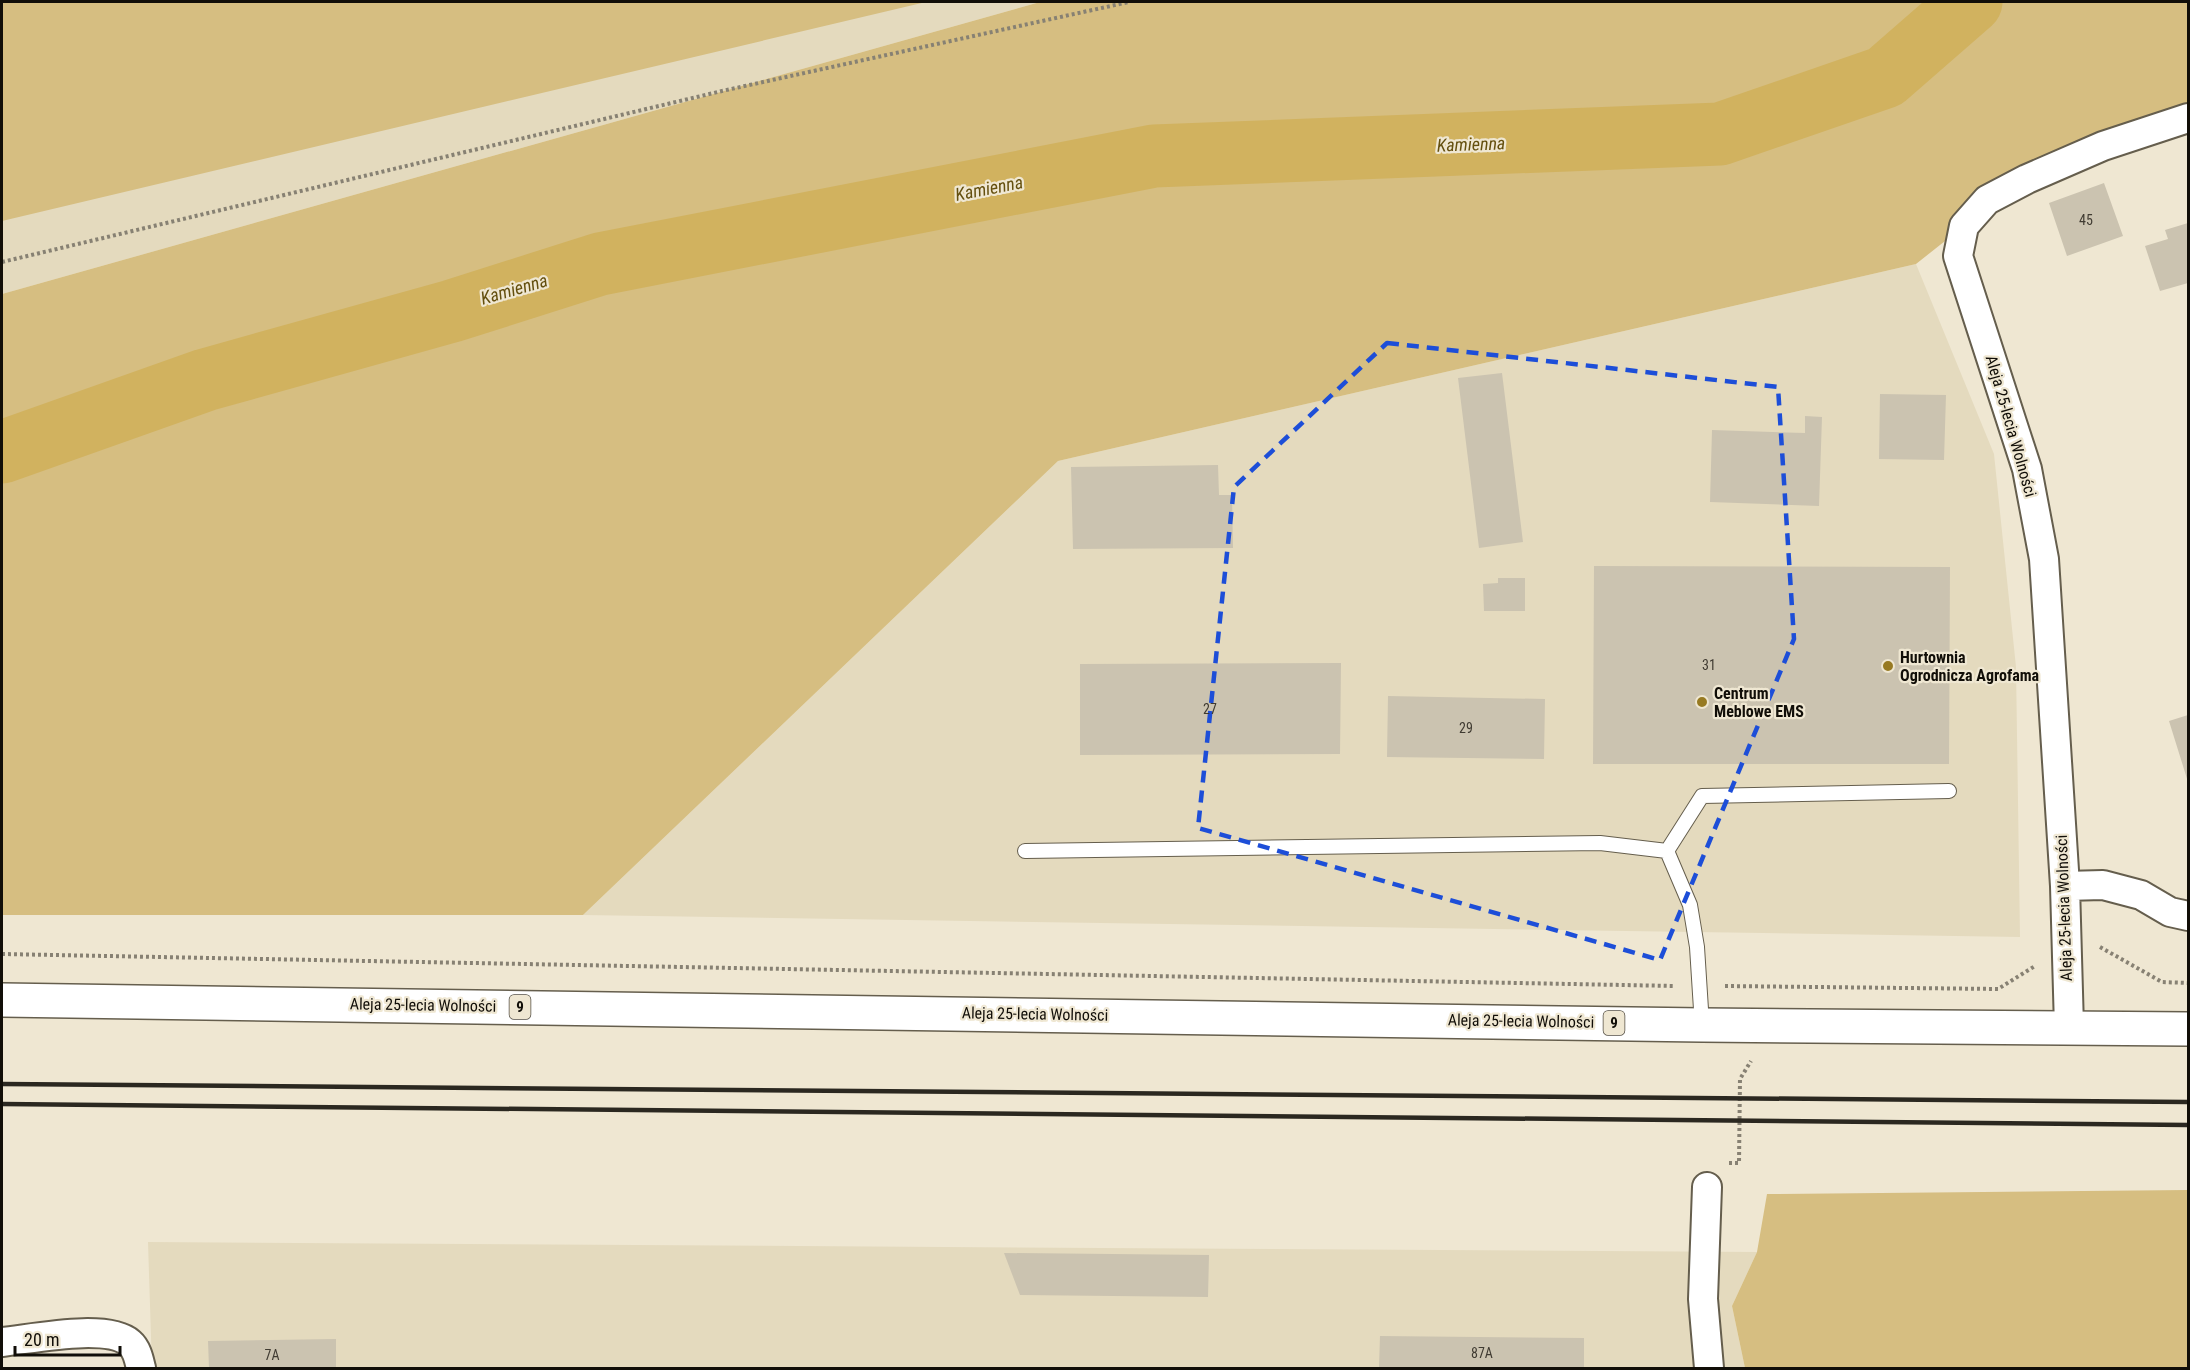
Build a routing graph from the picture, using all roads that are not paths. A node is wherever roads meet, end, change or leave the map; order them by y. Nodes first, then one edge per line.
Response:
1 (2188, 118) edge
2 (1949, 791) dead end
3 (1025, 850) dead end
4 (1668, 851) junction
5 (2065, 886) junction
6 (2188, 916) edge
7 (2, 1000) edge
8 (1702, 1025) junction
9 (2069, 1027) junction
10 (2188, 1029) edge
11 (1707, 1187) road end
12 (2, 1342) edge
13 (141, 1368) edge
14 (1709, 1368) edge

1 - 5 street, Aleja 25-lecia Wolności
2 - 4 lane
3 - 4 lane
4 - 8 lane
5 - 6 street
5 - 9 street, Aleja 25-lecia Wolności
7 - 8 main road, Aleja 25-lecia Wolności / 9
8 - 9 main road, Aleja 25-lecia Wolności / 9
9 - 10 main road, Aleja 25-lecia Wolności / 9
11 - 14 street
12 - 13 street

